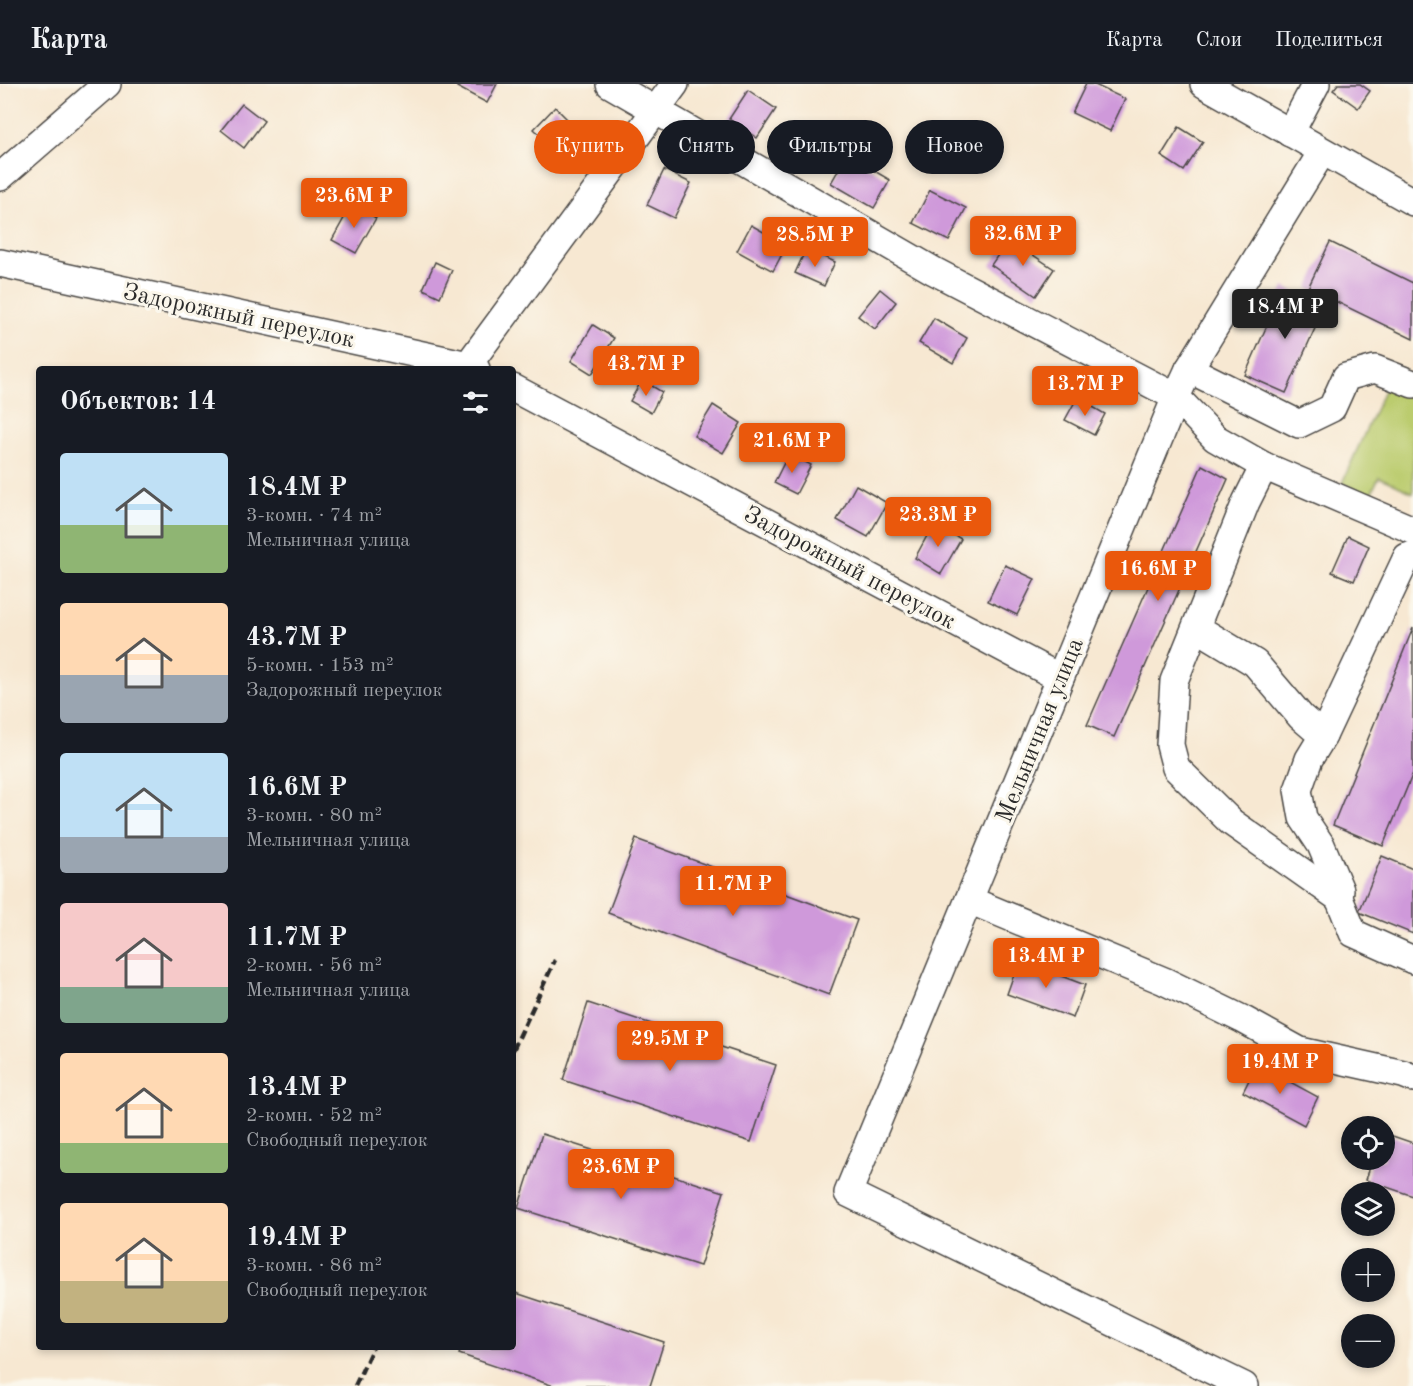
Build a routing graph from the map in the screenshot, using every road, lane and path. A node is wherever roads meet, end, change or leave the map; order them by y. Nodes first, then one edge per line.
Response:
1 (107, 84) edge
2 (610, 84) edge
3 (675, 84) edge
4 (1204, 84) edge
5 (1316, 84) edge
6 (655, 110) junction
7 (1290, 133) junction
8 (1323, 152) junction
9 (0, 177) edge
10 (1413, 202) edge
11 (0, 263) edge
12 (467, 366) edge
13 (473, 366) edge
14 (1189, 369) junction
15 (1413, 384) edge
16 (516, 390) edge
17 (1176, 397) junction
18 (1264, 466) junction
19 (1413, 530) edge
20 (1413, 555) edge
21 (1197, 628) junction
22 (1060, 678) junction
23 (1323, 736) junction
24 (1339, 898) junction
25 (969, 900) junction
26 (1413, 960) edge
27 (1413, 1078) edge
28 (1244, 1386) edge

1 - 9 street
2 - 6 street
3 - 6 street
4 - 7 street
5 - 7 street
6 - 13 street
6 - 17 street
7 - 8 street
8 - 10 street
8 - 14 street, Мельничная улица
11 - 12 street, Задорожный переулок
14 - 15 street
14 - 17 street, Мельничная улица
16 - 22 street, Задорожный переулок
17 - 18 street
17 - 22 street, Мельничная улица
18 - 19 street
18 - 21 street
20 - 23 street
21 - 23 street
21 - 24 street
22 - 25 street, Мельничная улица
23 - 24 street
24 - 26 street
25 - 27 street
25 - 28 street, Мельничная улица

